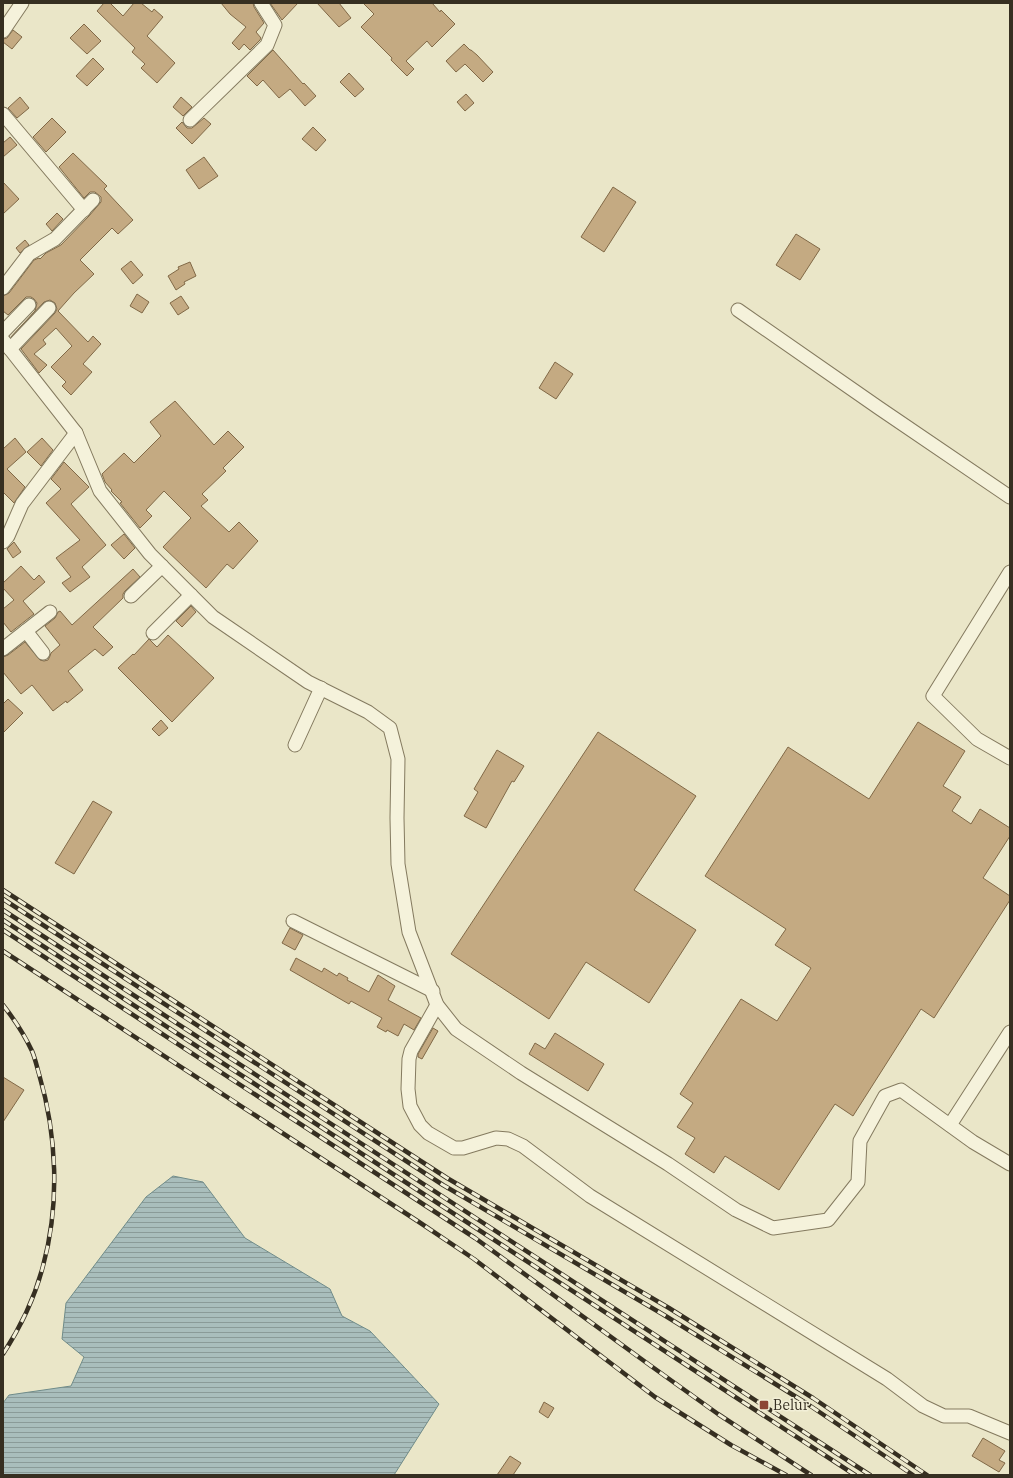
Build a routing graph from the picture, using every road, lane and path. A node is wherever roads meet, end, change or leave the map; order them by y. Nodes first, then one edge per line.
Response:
1 (261, 3) edge
2 (20, 4) edge
3 (3, 31) edge
4 (3, 114) edge
5 (190, 120) dead end
6 (93, 200) dead end
7 (84, 210) junction
8 (3, 288) edge
9 (29, 305) dead end
10 (49, 308) dead end
11 (738, 310) dead end
12 (3, 332) edge
13 (7, 344) edge
14 (76, 433) junction
15 (1010, 497) edge
16 (3, 542) edge
17 (162, 566) junction
18 (1010, 572) edge
19 (191, 595) junction
20 (131, 596) dead end
21 (50, 612) dead end
22 (26, 631) junction
23 (153, 633) dead end
24 (3, 649) edge
25 (43, 653) dead end
26 (321, 688) junction
27 (295, 745) dead end
28 (1010, 758) edge
29 (293, 921) dead end
30 (433, 991) junction
31 (437, 1005) junction
32 (1010, 1032) edge
33 (950, 1125) junction
34 (1010, 1164) edge
35 (1010, 1433) edge

1 - 5 street
2 - 3 street
4 - 7 street
6 - 7 street
7 - 8 street
9 - 12 street
10 - 13 street
11 - 15 street
13 - 14 street
14 - 16 street
14 - 17 street
17 - 19 street
17 - 20 street
18 - 28 street
19 - 23 street
19 - 26 street
21 - 22 street
22 - 24 street
22 - 25 street
26 - 27 street
26 - 30 street
29 - 30 street
30 - 31 street
31 - 33 street
31 - 35 street
32 - 33 street
33 - 34 street

